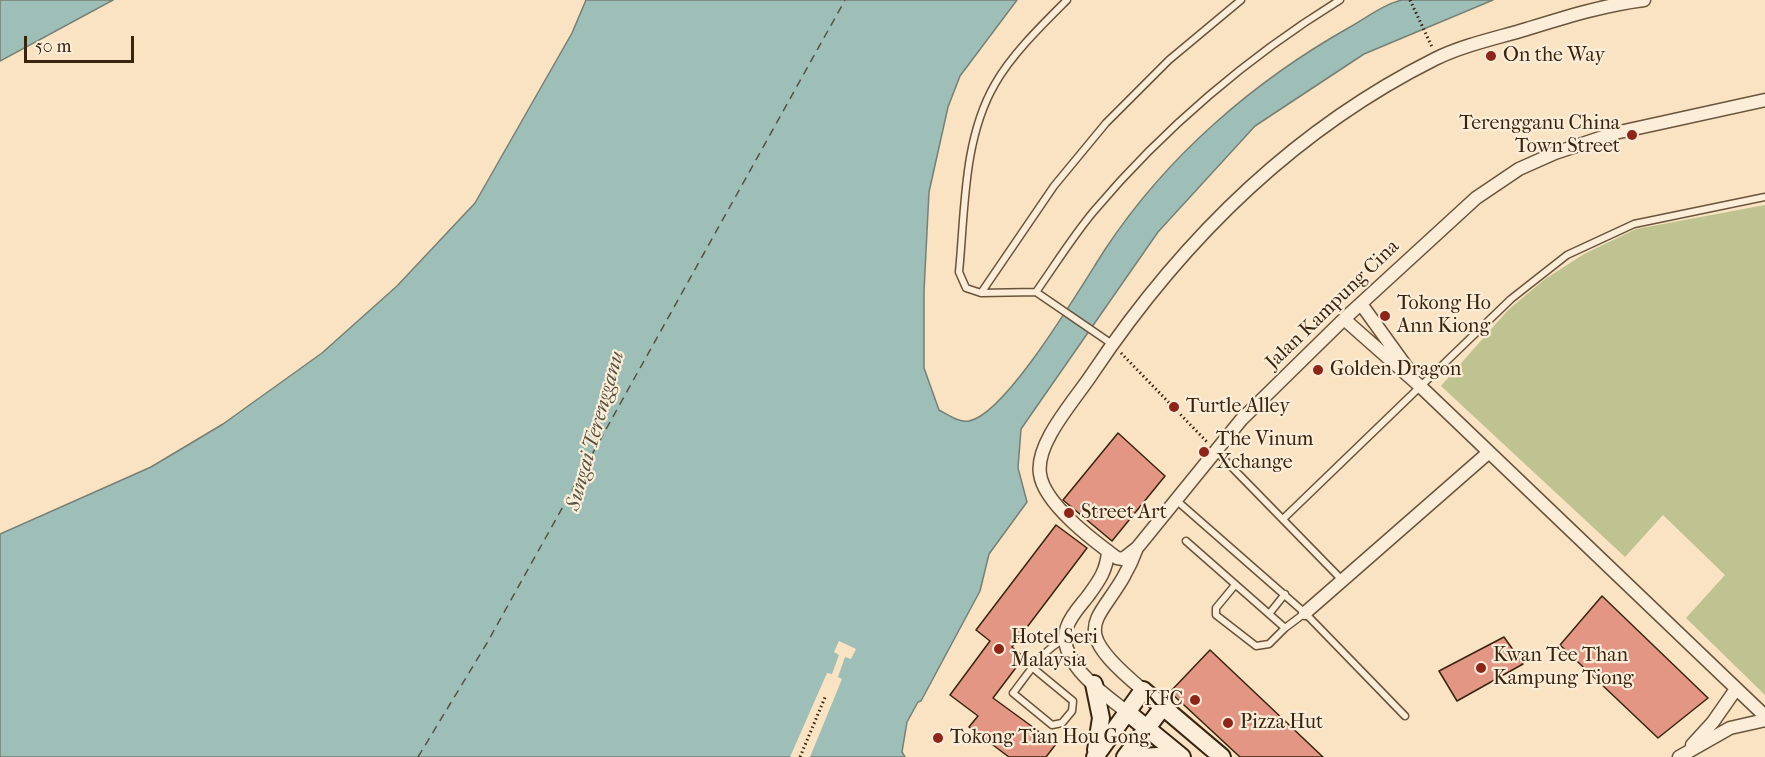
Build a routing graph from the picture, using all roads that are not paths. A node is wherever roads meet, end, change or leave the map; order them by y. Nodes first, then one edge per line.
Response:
1 (1067, 0) edge
2 (1241, 0) edge
3 (1340, 0) edge
4 (1644, 0) edge
5 (1765, 100) edge
6 (1765, 197) edge
7 (1036, 292) junction
8 (981, 293) junction
9 (1361, 304) junction
10 (1344, 319) junction
11 (1112, 344) junction
12 (1421, 387) junction
13 (1216, 451) junction
14 (1488, 453) junction
15 (1176, 500) junction
16 (1282, 519) junction
17 (1186, 542) dead end
18 (1137, 548) junction
19 (1108, 551) junction
20 (1342, 580) junction
21 (1235, 585) junction
22 (1285, 594) junction
23 (1305, 613) junction
24 (1269, 614) junction
25 (1285, 628) junction
26 (1065, 639) junction
27 (1033, 668) junction
28 (1094, 684) junction
29 (1736, 689) junction
30 (1143, 690) junction
31 (1163, 707) junction
32 (1127, 712) junction
33 (1405, 716) dead end
34 (1765, 718) edge
35 (1147, 728) junction
36 (1682, 755) edge
37 (1094, 757) edge
38 (1125, 757) edge
39 (1143, 757) edge
40 (1180, 757) edge
41 (1222, 757) edge

1 - 8 lane
2 - 8 lane
3 - 7 lane
4 - 11 street
5 - 9 street, Jalan Kampung Cina
6 - 12 lane
7 - 8 lane
7 - 11 lane
9 - 10 street, Jalan Kampung Cina
9 - 12 street
10 - 12 street
10 - 13 street, Jalan Kampung Cina
11 - 19 street
12 - 14 street
12 - 16 lane
13 - 15 street, Jalan Kampung Cina
13 - 16 lane
14 - 20 street
14 - 29 street
15 - 18 street, Jalan Kampung Cina
15 - 22 lane
16 - 20 lane
17 - 21 lane
18 - 19 street
18 - 30 street, Jalan Kampung Cina
19 - 26 street
20 - 23 street
21 - 24 lane
21 - 25 lane
22 - 23 lane
22 - 24 lane
23 - 25 lane
23 - 33 lane
24 - 25 lane
26 - 27 lane
26 - 28 street
27 - 27 lane
28 - 32 street
28 - 37 main road
29 - 34 street
29 - 36 street
30 - 31 main road
30 - 32 main road
31 - 35 main road
31 - 41 main road
32 - 35 main road
32 - 37 main road
34 - 36 street
35 - 38 main road
35 - 40 main road
39 - 40 main road

